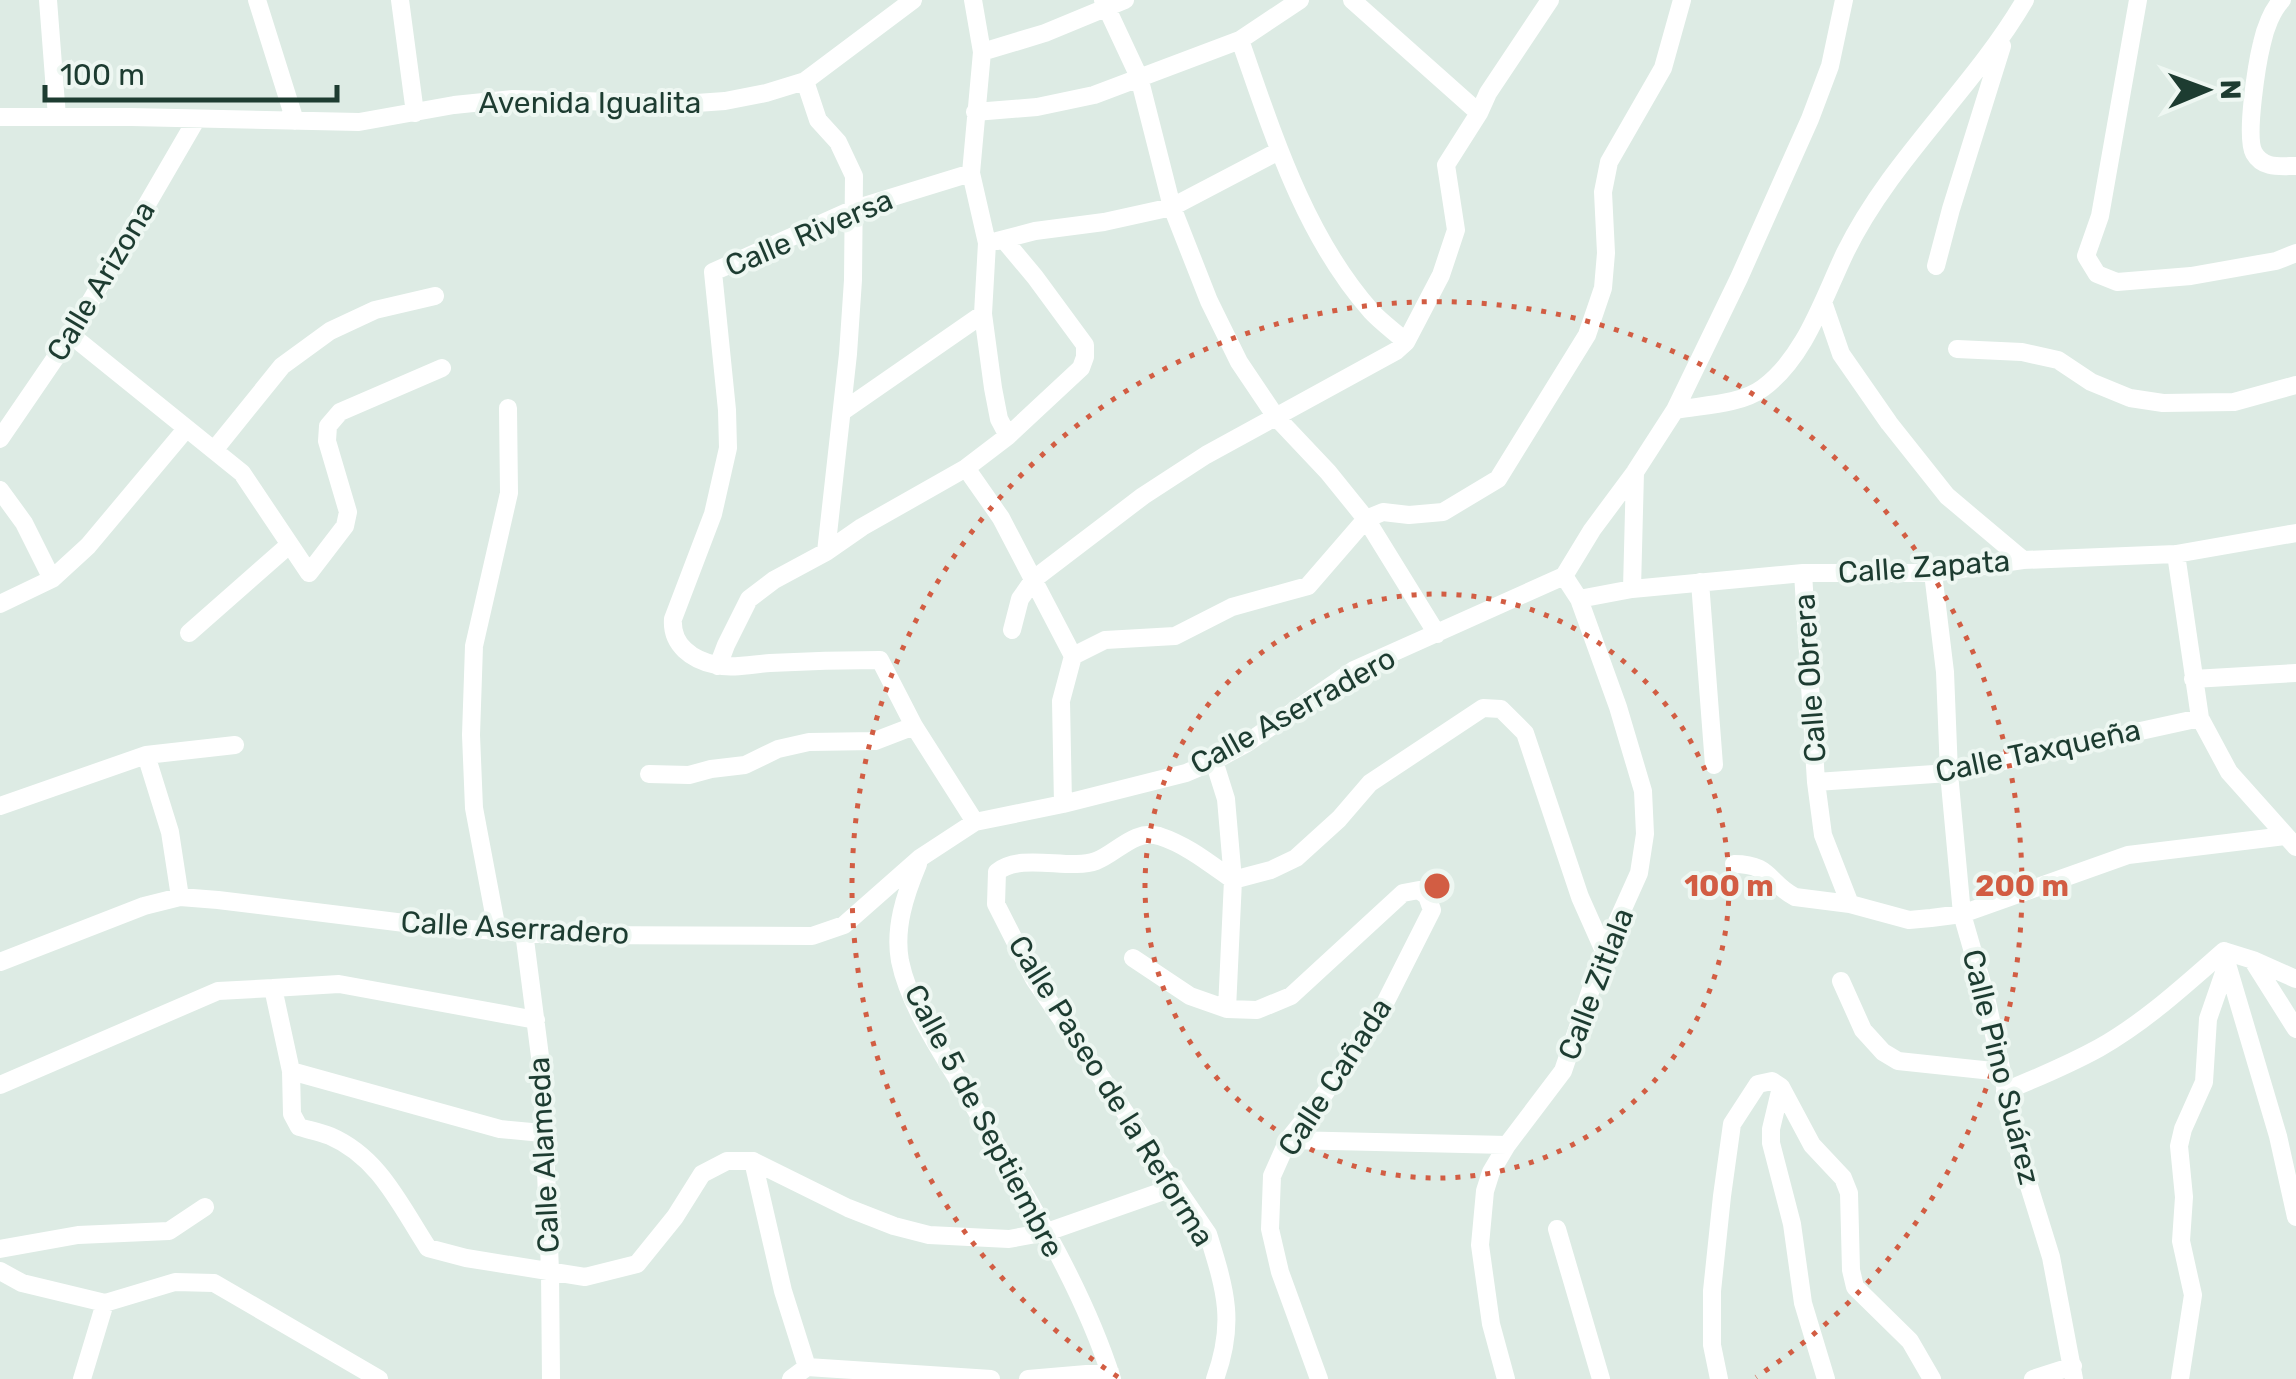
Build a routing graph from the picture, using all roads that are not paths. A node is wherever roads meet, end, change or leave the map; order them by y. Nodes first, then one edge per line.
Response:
1 (48, 0) edge
2 (258, 0) edge
3 (400, 0) edge
4 (912, 0) edge
5 (973, 0) edge
6 (1124, 0) edge
7 (1300, 0) edge
8 (1352, 0) edge
9 (1550, 0) edge
10 (1682, 0) edge
11 (1844, 0) edge
12 (2025, 0) edge
13 (2138, 0) edge
14 (2282, 0) edge
15 (1104, 4) edge
16 (2007, 31) junction
17 (1240, 40) junction
18 (982, 52) junction
19 (1139, 78) junction
20 (805, 81) junction
21 (975, 112) junction
22 (415, 113) junction
23 (1480, 114) junction
24 (0, 117) edge
25 (57, 118) junction
26 (196, 120) junction
27 (295, 121) junction
28 (1278, 151) junction
29 (2296, 166) edge
30 (971, 173) junction
31 (1172, 206) junction
32 (854, 209) junction
33 (995, 241) junction
34 (2296, 254) edge
35 (1936, 266) dead end
36 (435, 296) dead end
37 (1823, 302) junction
38 (983, 314) junction
39 (71, 335) junction
40 (1406, 342) junction
41 (1957, 349) dead end
42 (442, 368) dead end
43 (2296, 384) edge
44 (508, 408) dead end
45 (1675, 410) junction
46 (843, 411) junction
47 (1276, 417) junction
48 (186, 429) junction
49 (1008, 436) junction
50 (0, 438) edge
51 (215, 449) junction
52 (966, 468) junction
53 (1634, 472) junction
54 (0, 490) edge
55 (1366, 518) junction
56 (2296, 533) edge
57 (288, 546) junction
58 (826, 552) junction
59 (2176, 554) junction
60 (2023, 560) junction
61 (1933, 572) junction
62 (1803, 573) junction
63 (1564, 576) junction
64 (1034, 579) junction
65 (52, 580) junction
66 (1700, 582) junction
67 (1632, 589) junction
68 (1579, 599) junction
69 (0, 604) edge
70 (1012, 630) dead end
71 (190, 633) dead end
72 (1437, 634) junction
73 (1073, 656) junction
74 (718, 666) junction
75 (2296, 672) edge
76 (2193, 679) junction
77 (2200, 718) junction
78 (914, 726) junction
79 (235, 745) dead end
80 (146, 755) junction
81 (1214, 761) junction
82 (1714, 765) dead end
83 (1949, 773) junction
84 (649, 774) dead end
85 (1816, 782) junction
86 (1063, 804) junction
87 (0, 806) edge
88 (975, 822) junction
89 (2291, 841) edge
90 (920, 858) junction
91 (1734, 864) dead end
92 (1233, 880) junction
93 (180, 898) junction
94 (1850, 904) junction
95 (1962, 914) junction
96 (498, 930) junction
97 (524, 932) junction
98 (1604, 952) junction
99 (1133, 958) dead end
100 (2226, 958) junction
101 (2253, 960) junction
102 (0, 962) edge
103 (2296, 979) edge
104 (1841, 982) dead end
105 (273, 988) junction
106 (1226, 1009) junction
107 (536, 1020) junction
108 (2296, 1029) edge
109 (291, 1070) junction
110 (2004, 1082) junction
111 (0, 1085) edge
112 (1781, 1086) junction
113 (542, 1133) junction
114 (1288, 1140) junction
115 (1507, 1145) junction
116 (753, 1161) junction
117 (1175, 1188) junction
118 (205, 1207) dead end
119 (2296, 1216) edge
120 (1558, 1229) dead end
121 (1047, 1232) junction
122 (0, 1249) edge
123 (0, 1271) edge
124 (550, 1271) junction
125 (105, 1303) junction
126 (807, 1367) junction
127 (2074, 1372) edge
128 (1111, 1376) edge
129 (82, 1379) edge
130 (379, 1379) edge
131 (551, 1379) edge
132 (791, 1379) edge
133 (992, 1379) edge
134 (1028, 1379) edge
135 (1215, 1379) edge
136 (1319, 1379) edge
137 (1506, 1379) edge
138 (1601, 1379) edge
139 (1719, 1379) edge
140 (1826, 1379) edge
141 (1932, 1379) edge
142 (2034, 1379) edge
143 (2180, 1379) edge

1 - 25 street
2 - 27 street
3 - 22 street
4 - 20 street, Avenida Igualita
5 - 18 street
6 - 15 street
7 - 17 street
8 - 23 street
9 - 23 street
10 - 55 street
11 - 45 street
12 - 16 street
13 - 34 street
14 - 29 street
15 - 18 street
15 - 19 street
16 - 35 street
16 - 37 street
17 - 19 street
17 - 28 street
18 - 21 street
19 - 21 street
19 - 31 street
20 - 22 street, Avenida Igualita
20 - 32 street
21 - 30 street
22 - 27 street, Avenida Igualita
23 - 40 street
24 - 25 street, Avenida Igualita
25 - 26 street, Avenida Igualita
26 - 27 street, Avenida Igualita
26 - 39 street, Calle Arizona
28 - 31 street
28 - 40 street
30 - 32 street, Calle Riversa
30 - 33 street
31 - 33 street
31 - 47 street
32 - 46 street
32 - 74 street, Calle Riversa
33 - 38 street
33 - 49 street
36 - 51 street
37 - 45 street
37 - 60 street
38 - 46 street
38 - 49 street
39 - 48 street
39 - 50 street, Calle Arizona
40 - 47 street
41 - 43 street
42 - 57 street
44 - 96 street
45 - 53 street
46 - 58 street
47 - 55 street
47 - 64 street
48 - 51 street
48 - 65 street
49 - 52 street
51 - 57 street
52 - 58 street
52 - 64 street
53 - 63 street
53 - 67 street
54 - 65 street
55 - 72 street
55 - 73 street
56 - 59 street, Calle Zapata
57 - 71 street
58 - 74 street
59 - 60 street, Calle Zapata
59 - 76 street
60 - 61 street, Calle Zapata
61 - 62 street, Calle Zapata
61 - 83 street, Calle Pino Suárez
62 - 66 street, Calle Zapata
62 - 85 street, Calle Obrera
63 - 68 street
63 - 72 street, Calle Aserradero
64 - 70 street
64 - 73 street
65 - 69 street
66 - 67 street, Calle Zapata
66 - 82 street
67 - 68 street, Calle Zapata
68 - 98 street, Calle Zitlala
72 - 81 street, Calle Aserradero
73 - 86 street
74 - 78 street
75 - 76 street
76 - 77 street
77 - 83 street, Calle Taxqueña
77 - 89 street
78 - 84 street
78 - 88 street
79 - 80 street
80 - 87 street
80 - 93 street
81 - 86 street, Calle Aserradero
81 - 92 street
83 - 85 street, Calle Taxqueña
83 - 95 street, Calle Pino Suárez
85 - 94 street, Calle Obrera
86 - 88 street, Calle Aserradero
88 - 90 street, Calle Aserradero
89 - 95 street
90 - 97 street, Calle Aserradero
90 - 121 street, Calle 5 de Septiembre
91 - 94 street
92 - 98 street
92 - 106 street
92 - 117 street, Calle Paseo de la Reforma
93 - 96 street, Calle Aserradero
93 - 102 street, Calle Aserradero
94 - 95 street
95 - 110 street, Calle Pino Suárez
96 - 97 street, Calle Aserradero
97 - 107 street, Calle Alameda
98 - 115 street, Calle Zitlala
99 - 106 street
100 - 101 street
100 - 110 street
100 - 119 street
100 - 143 street
101 - 103 street
101 - 108 street
104 - 110 street
105 - 107 street
105 - 109 street
105 - 111 street
106 - 114 street, Calle Cañada
107 - 113 street, Calle Alameda
109 - 113 street
109 - 124 street
110 - 127 street, Calle Pino Suárez
112 - 139 street
112 - 140 street
112 - 141 street
113 - 124 street, Calle Alameda
114 - 115 street
114 - 136 street, Calle Cañada
115 - 137 street, Calle Zitlala
116 - 121 street
116 - 124 street
116 - 126 street
117 - 121 street
117 - 135 street, Calle Paseo de la Reforma
118 - 122 street
120 - 138 street
121 - 128 street, Calle 5 de Septiembre
123 - 125 street
124 - 131 street, Calle Alameda
125 - 129 street
125 - 130 street
126 - 132 street
126 - 133 street
127 - 142 street
128 - 134 street

